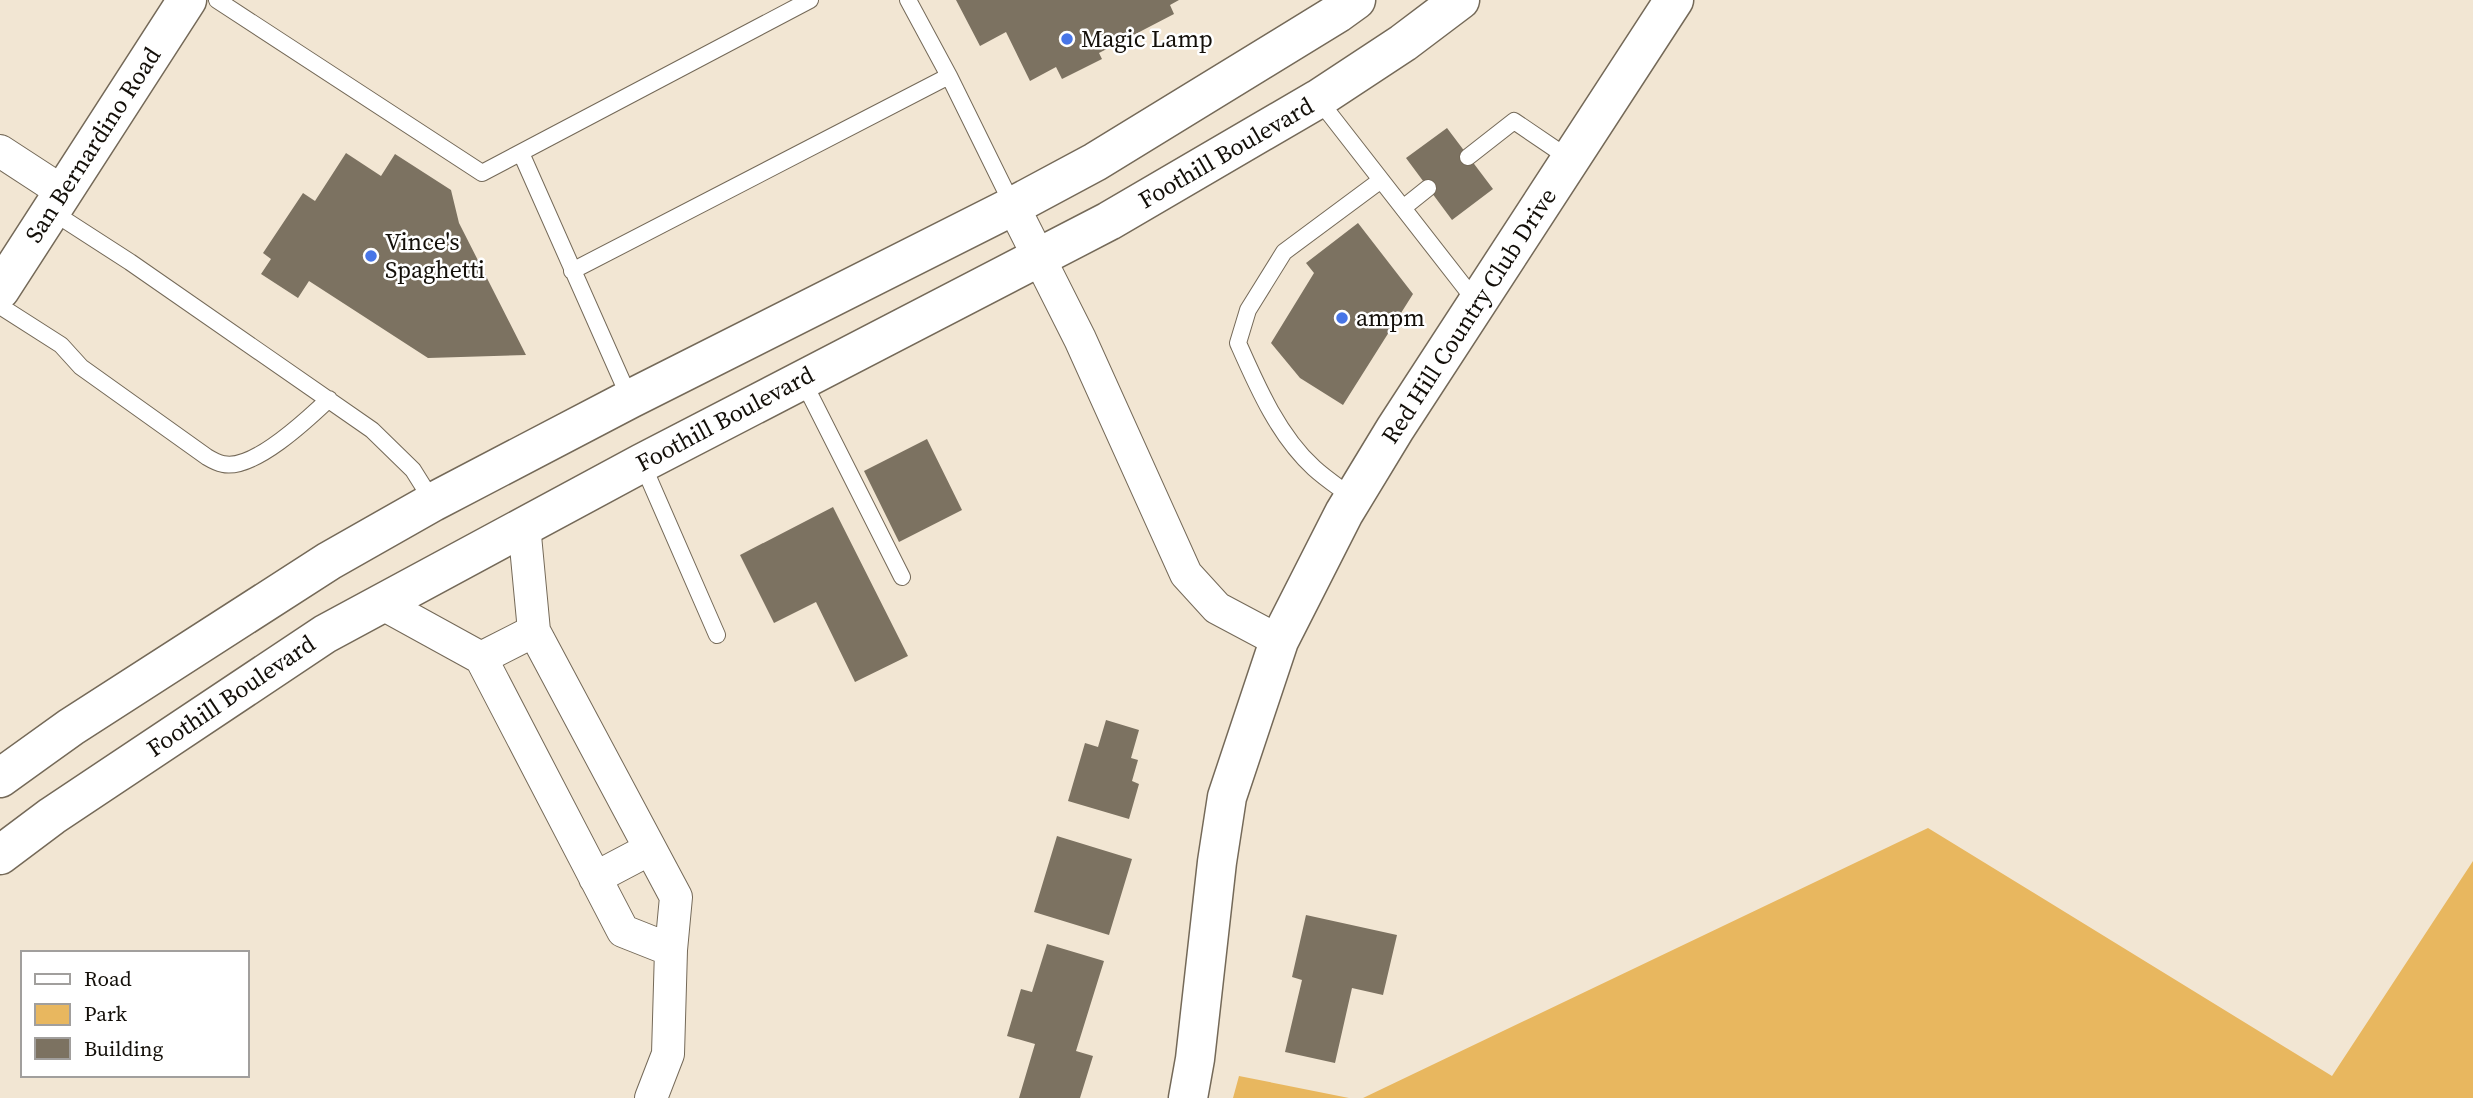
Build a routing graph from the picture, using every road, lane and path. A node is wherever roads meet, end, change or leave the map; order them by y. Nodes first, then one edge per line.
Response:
1 (187, 0) edge
2 (217, 0) edge
3 (810, 0) edge
4 (908, 0) edge
5 (1460, 0) edge
6 (1674, 0) edge
7 (1341, 4) edge
8 (949, 76) junction
9 (1318, 99) junction
10 (0, 151) edge
11 (521, 153) junction
12 (1468, 157) dead end
13 (1570, 159) junction
14 (1381, 180) junction
15 (1428, 188) dead end
16 (57, 202) junction
17 (1013, 206) junction
18 (1403, 208) junction
19 (1039, 258) junction
20 (572, 271) junction
21 (0, 290) edge
22 (1477, 303) junction
23 (0, 306) edge
24 (802, 379) junction
25 (329, 399) junction
26 (631, 399) junction
27 (642, 463) junction
28 (1353, 498) junction
29 (433, 502) junction
30 (524, 525) junction
31 (902, 576) dead end
32 (381, 603) junction
33 (534, 631) junction
34 (717, 635) dead end
35 (1279, 642) junction
36 (481, 658) junction
37 (0, 778) edge
38 (650, 849) junction
39 (0, 855) edge
40 (595, 878) junction
41 (671, 950) junction
42 (651, 1098) edge
43 (1188, 1098) edge

1 - 16 main road, San Bernardino Road
2 - 11 lane
3 - 11 lane
4 - 8 lane
5 - 9 main road, Foothill Boulevard
6 - 13 main road, Red Hill Country Club Drive
7 - 17 main road
8 - 17 lane
8 - 20 lane
9 - 14 lane
9 - 19 main road, Foothill Boulevard
10 - 16 street
11 - 20 lane
12 - 13 lane
13 - 22 main road, Red Hill Country Club Drive
14 - 18 lane
14 - 28 lane
15 - 18 lane
16 - 21 main road, San Bernardino Road
16 - 25 lane
17 - 19 street
17 - 26 main road
18 - 22 lane
19 - 24 main road, Foothill Boulevard
19 - 35 street
20 - 26 lane
22 - 28 main road, Red Hill Country Club Drive
23 - 25 lane
24 - 27 main road, Foothill Boulevard
24 - 31 lane
25 - 29 lane
26 - 29 main road
27 - 30 main road, Foothill Boulevard
27 - 34 lane
28 - 35 main road, Red Hill Country Club Drive
29 - 37 main road
30 - 32 main road, Foothill Boulevard
30 - 33 street
32 - 36 street
32 - 39 main road, Foothill Boulevard
33 - 36 street
33 - 38 street
35 - 43 main road, Red Hill Country Club Drive
36 - 40 street
38 - 40 street
38 - 41 street
40 - 41 street
41 - 42 street

